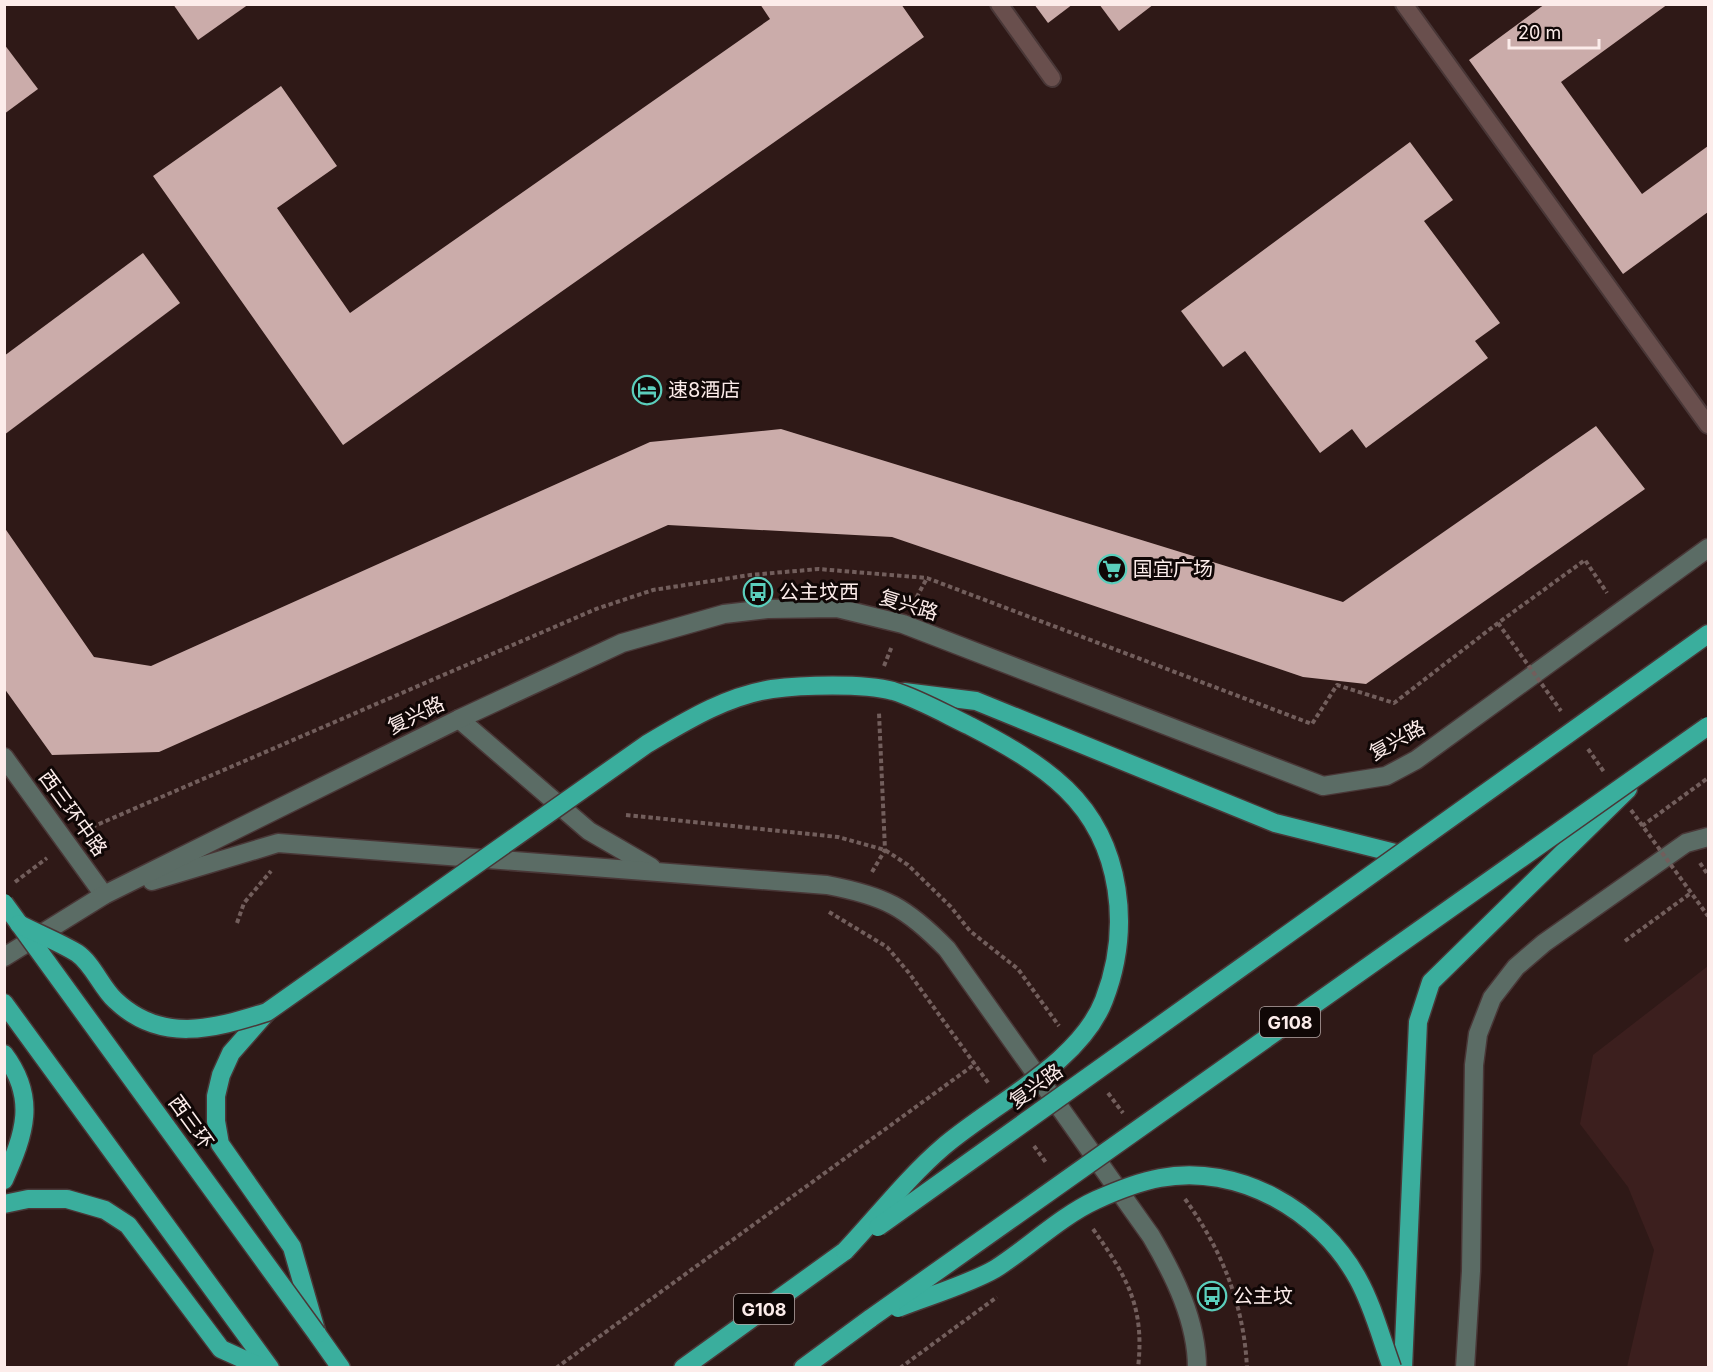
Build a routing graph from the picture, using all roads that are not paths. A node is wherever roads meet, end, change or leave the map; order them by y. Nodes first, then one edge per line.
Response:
1 (999, 4) edge
2 (1404, 4) edge
3 (1052, 78) dead end
4 (1708, 425) edge
5 (1708, 548) edge
6 (1708, 634) edge
7 (891, 691) junction
8 (459, 719) junction
9 (1708, 726) edge
10 (4, 757) edge
11 (1652, 766) junction
12 (1708, 837) edge
13 (1399, 854) junction
14 (655, 870) junction
15 (104, 895) junction
16 (4, 903) edge
17 (19, 924) junction
18 (5, 955) edge
19 (4, 1003) edge
20 (267, 1012) junction
21 (4, 1054) edge
22 (4, 1180) edge
23 (4, 1204) edge
24 (845, 1251) junction
25 (871, 1318) junction
26 (317, 1334) junction
27 (264, 1368) edge
28 (270, 1368) edge
29 (341, 1368) edge
30 (683, 1368) edge
31 (803, 1368) edge
32 (1197, 1368) edge
33 (1392, 1368) edge
34 (1403, 1368) edge
35 (1465, 1368) edge

1 - 3 lane
2 - 4 lane
5 - 8 street, 复兴路
6 - 13 highway, 复兴路 / G108, bridge
7 - 13 highway, bridge
7 - 20 highway, bridge
7 - 24 highway, bridge
8 - 14 street
8 - 15 street, 复兴路
9 - 11 highway, G108, bridge
10 - 15 street, 西三环中路
11 - 25 highway, G108, bridge
11 - 34 highway, bridge
12 - 35 street
13 - 24 highway, 复兴路 / G108, bridge
14 - 15 street
14 - 32 street
15 - 18 street, 复兴路
16 - 17 highway, 西三环, bridge
17 - 20 highway, bridge
17 - 26 highway, 西三环, bridge
19 - 28 highway
20 - 26 highway, bridge
21 - 22 highway
23 - 27 highway
24 - 30 highway, 复兴路 / G108
25 - 31 highway, G108
25 - 33 highway, bridge
26 - 29 highway, 西三环

